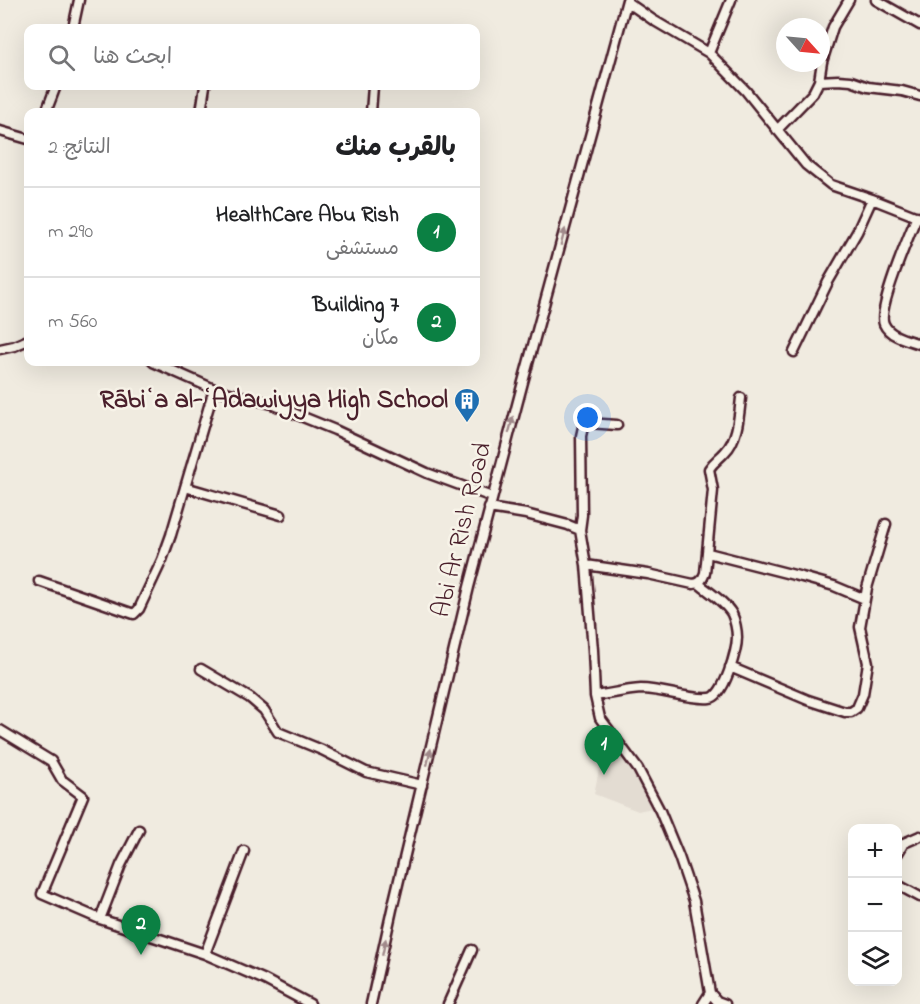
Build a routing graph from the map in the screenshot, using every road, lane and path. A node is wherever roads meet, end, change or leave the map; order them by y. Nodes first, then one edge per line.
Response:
1 (79, 0) edge
2 (731, 0) edge
3 (849, 0) edge
4 (627, 1) edge
5 (879, 1) edge
6 (74, 24) edge
7 (920, 25) edge
8 (709, 52) junction
9 (819, 81) junction
10 (54, 90) edge
11 (204, 90) edge
12 (373, 90) edge
13 (920, 96) edge
14 (48, 108) edge
15 (201, 108) edge
16 (371, 108) edge
17 (0, 130) edge
18 (777, 130) junction
19 (24, 139) edge
20 (872, 199) junction
21 (919, 217) edge
22 (24, 342) edge
23 (920, 344) edge
24 (0, 349) edge
25 (794, 352) dead end
26 (162, 366) edge
27 (214, 389) junction
28 (741, 398) dead end
29 (617, 425) dead end
30 (185, 487) junction
31 (492, 496) junction
32 (489, 508) junction
33 (280, 515) dead end
34 (886, 524) dead end
35 (580, 530) junction
36 (708, 553) junction
37 (586, 565) junction
38 (39, 581) dead end
39 (698, 583) junction
40 (865, 599) junction
41 (730, 667) junction
42 (201, 669) dead end
43 (595, 696) junction
44 (0, 730) edge
45 (422, 785) junction
46 (139, 830) dead end
47 (920, 836) edge
48 (902, 846) edge
49 (244, 851) dead end
50 (902, 888) edge
51 (920, 897) edge
52 (100, 919) junction
53 (472, 950) dead end
54 (205, 954) junction
55 (710, 993) junction
56 (310, 1004) edge
57 (372, 1004) edge
58 (448, 1004) edge
59 (703, 1004) edge
60 (725, 1004) edge

1 - 6 street
2 - 8 street
3 - 9 street
4 - 8 street
31 -> 4 street, Abi Ar Rish Road
5 - 7 street
8 - 18 street
9 - 13 street
9 - 18 street
10 - 14 street
11 - 15 street
12 - 16 street
17 - 19 street
18 - 20 street
20 - 21 street
20 - 25 street
21 - 23 street
22 - 24 street
26 - 27 street
27 - 30 street
27 - 31 street
28 - 36 street
29 - 35 street
30 - 33 street
30 - 38 street
31 - 32 street, Abi Ar Rish Road
32 - 35 street
45 -> 32 street, Abi Ar Rish Road
34 - 40 street
35 - 37 street
36 - 39 street
36 - 40 street
37 - 39 street
37 - 43 street
39 - 41 street
40 - 41 street
41 - 43 street
42 - 45 street
43 - 55 street
44 - 52 street
57 -> 45 street, Abi Ar Rish Road
46 - 52 street
47 - 48 street
49 - 54 street
50 - 51 street
52 - 54 street
53 - 58 street
54 - 56 street
55 - 59 street
55 - 60 street

